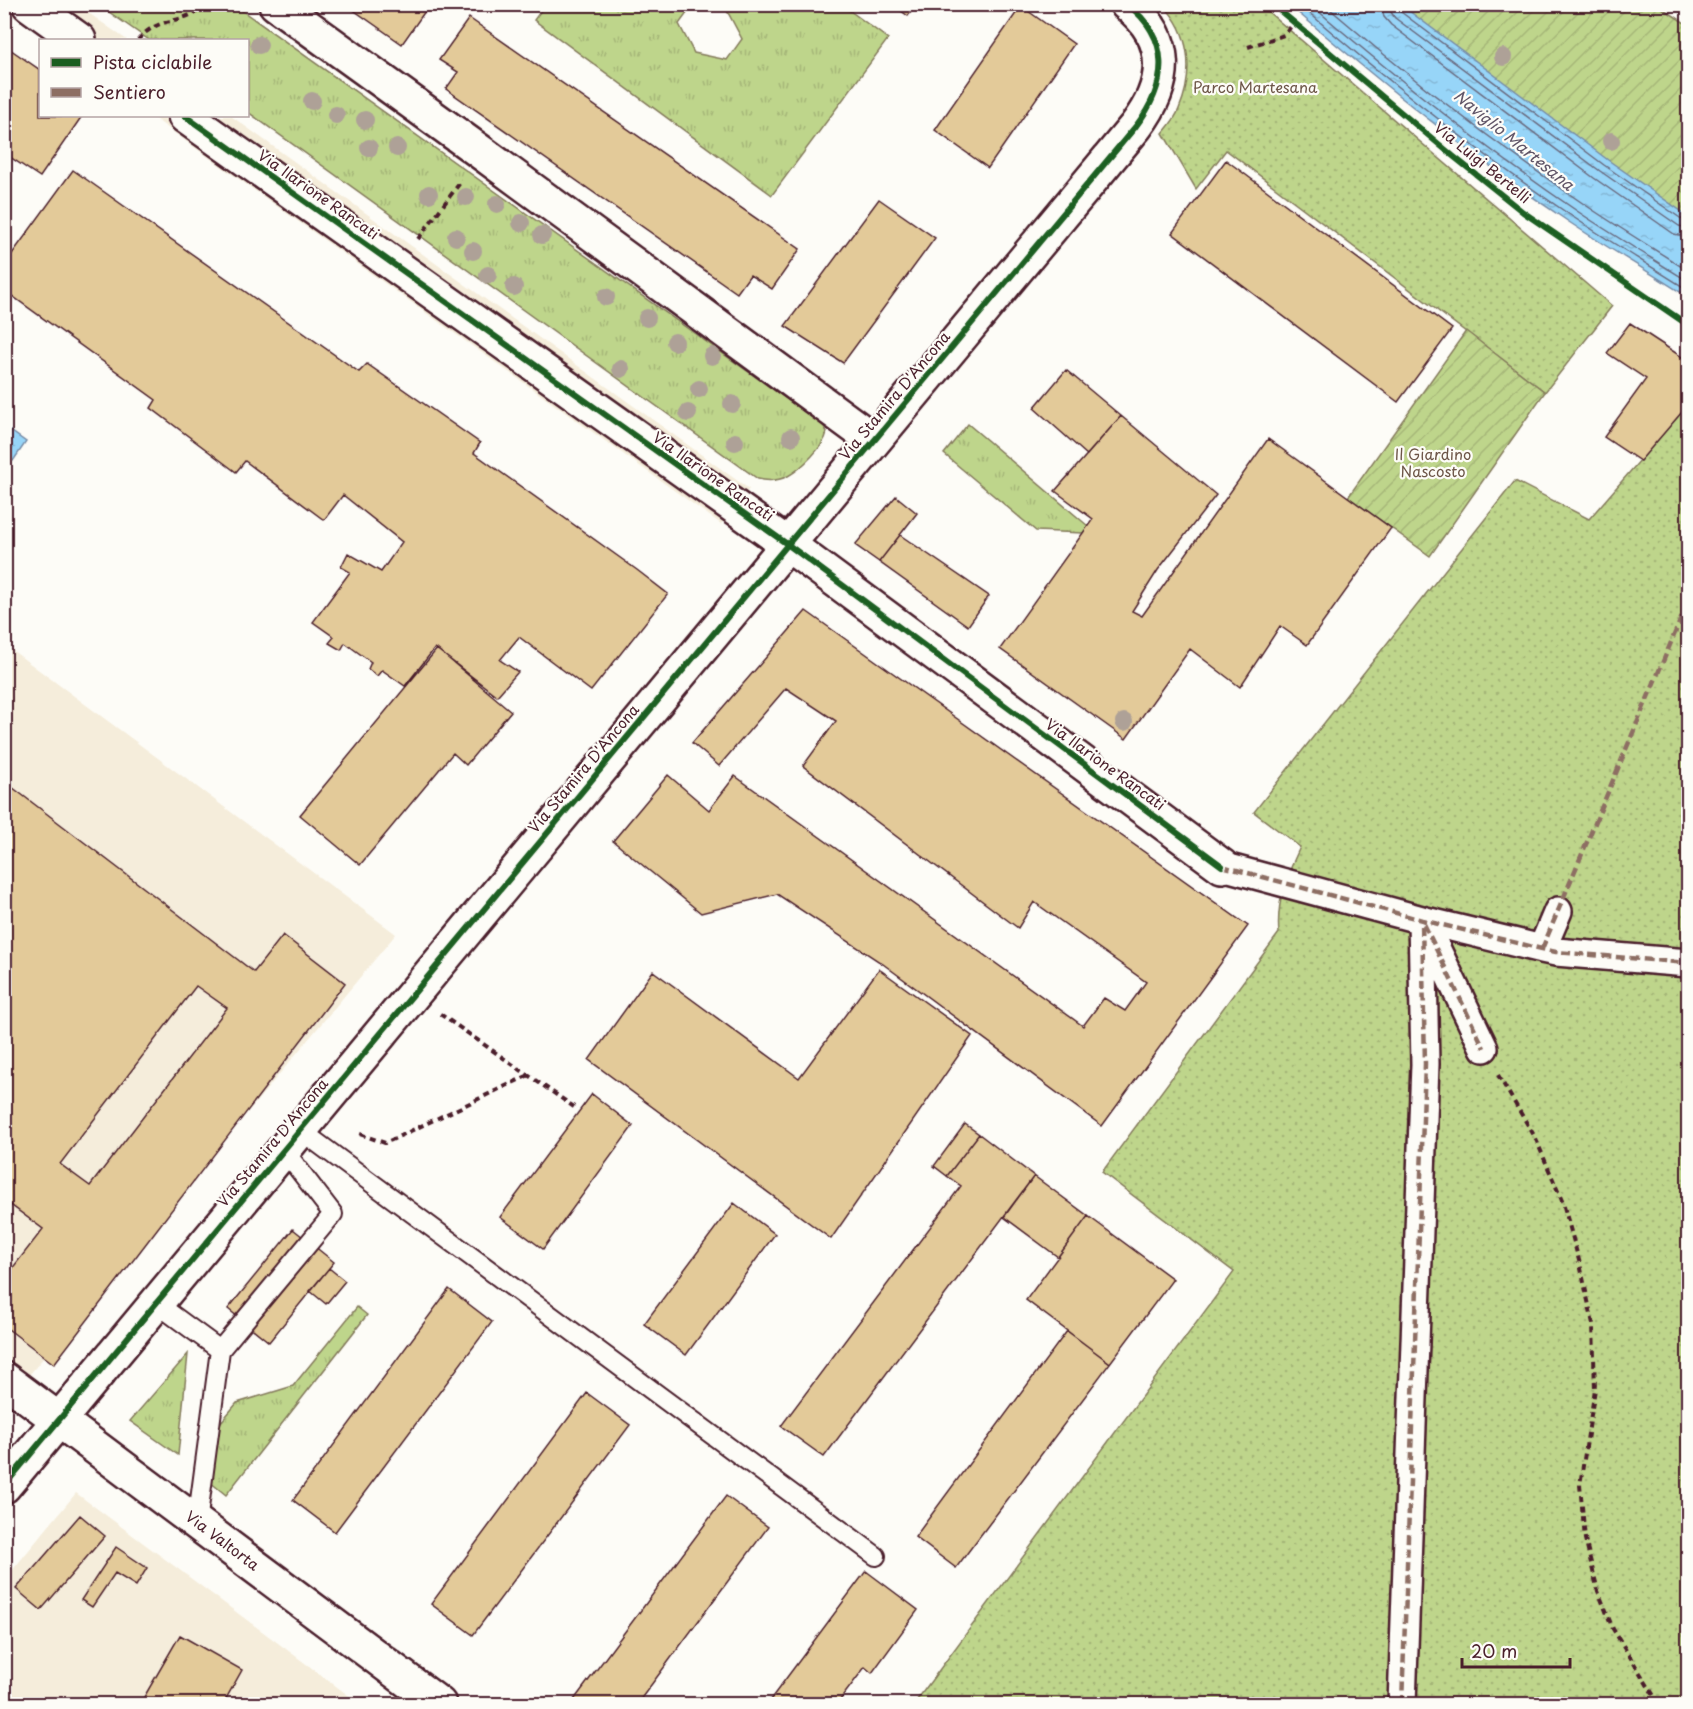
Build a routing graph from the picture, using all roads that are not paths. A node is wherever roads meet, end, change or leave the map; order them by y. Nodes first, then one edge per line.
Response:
1 (29, 4) edge
2 (276, 4) edge
3 (1127, 4) edge
4 (79, 39) edge
5 (186, 117) edge
6 (873, 440) junction
7 (787, 544) junction
8 (1222, 866) joint
9 (1558, 911) dead end
10 (1422, 920) junction
11 (1542, 949) junction
12 (1689, 963) edge
13 (1485, 1048) road end
14 (292, 1140) junction
15 (156, 1303) junction
16 (220, 1350) junction
17 (4, 1379) edge
18 (59, 1419) junction
19 (4, 1486) edge
20 (197, 1523) junction
21 (876, 1556) dead end
22 (439, 1704) edge
23 (1402, 1704) edge

1 - 4 street
2 - 6 street
3 - 6 street, Via Stamira D'Ancona
5 - 7 street, Via Ilarione Rancati
6 - 7 street, Via Stamira D'Ancona
7 - 8 street, Via Ilarione Rancati
7 - 14 street, Via Stamira D'Ancona
8 - 10 street
9 - 11 street
10 - 11 street
10 - 13 street
10 - 23 street
11 - 12 street
14 - 15 street, Via Stamira D'Ancona
14 - 16 lane
14 - 21 lane
15 - 16 lane
15 - 18 street, Via Stamira D'Ancona
16 - 20 lane
17 - 18 street, Via Valtorta
18 - 19 street, Via Stamira D'Ancona
18 - 20 street, Via Valtorta
20 - 22 street, Via Valtorta

